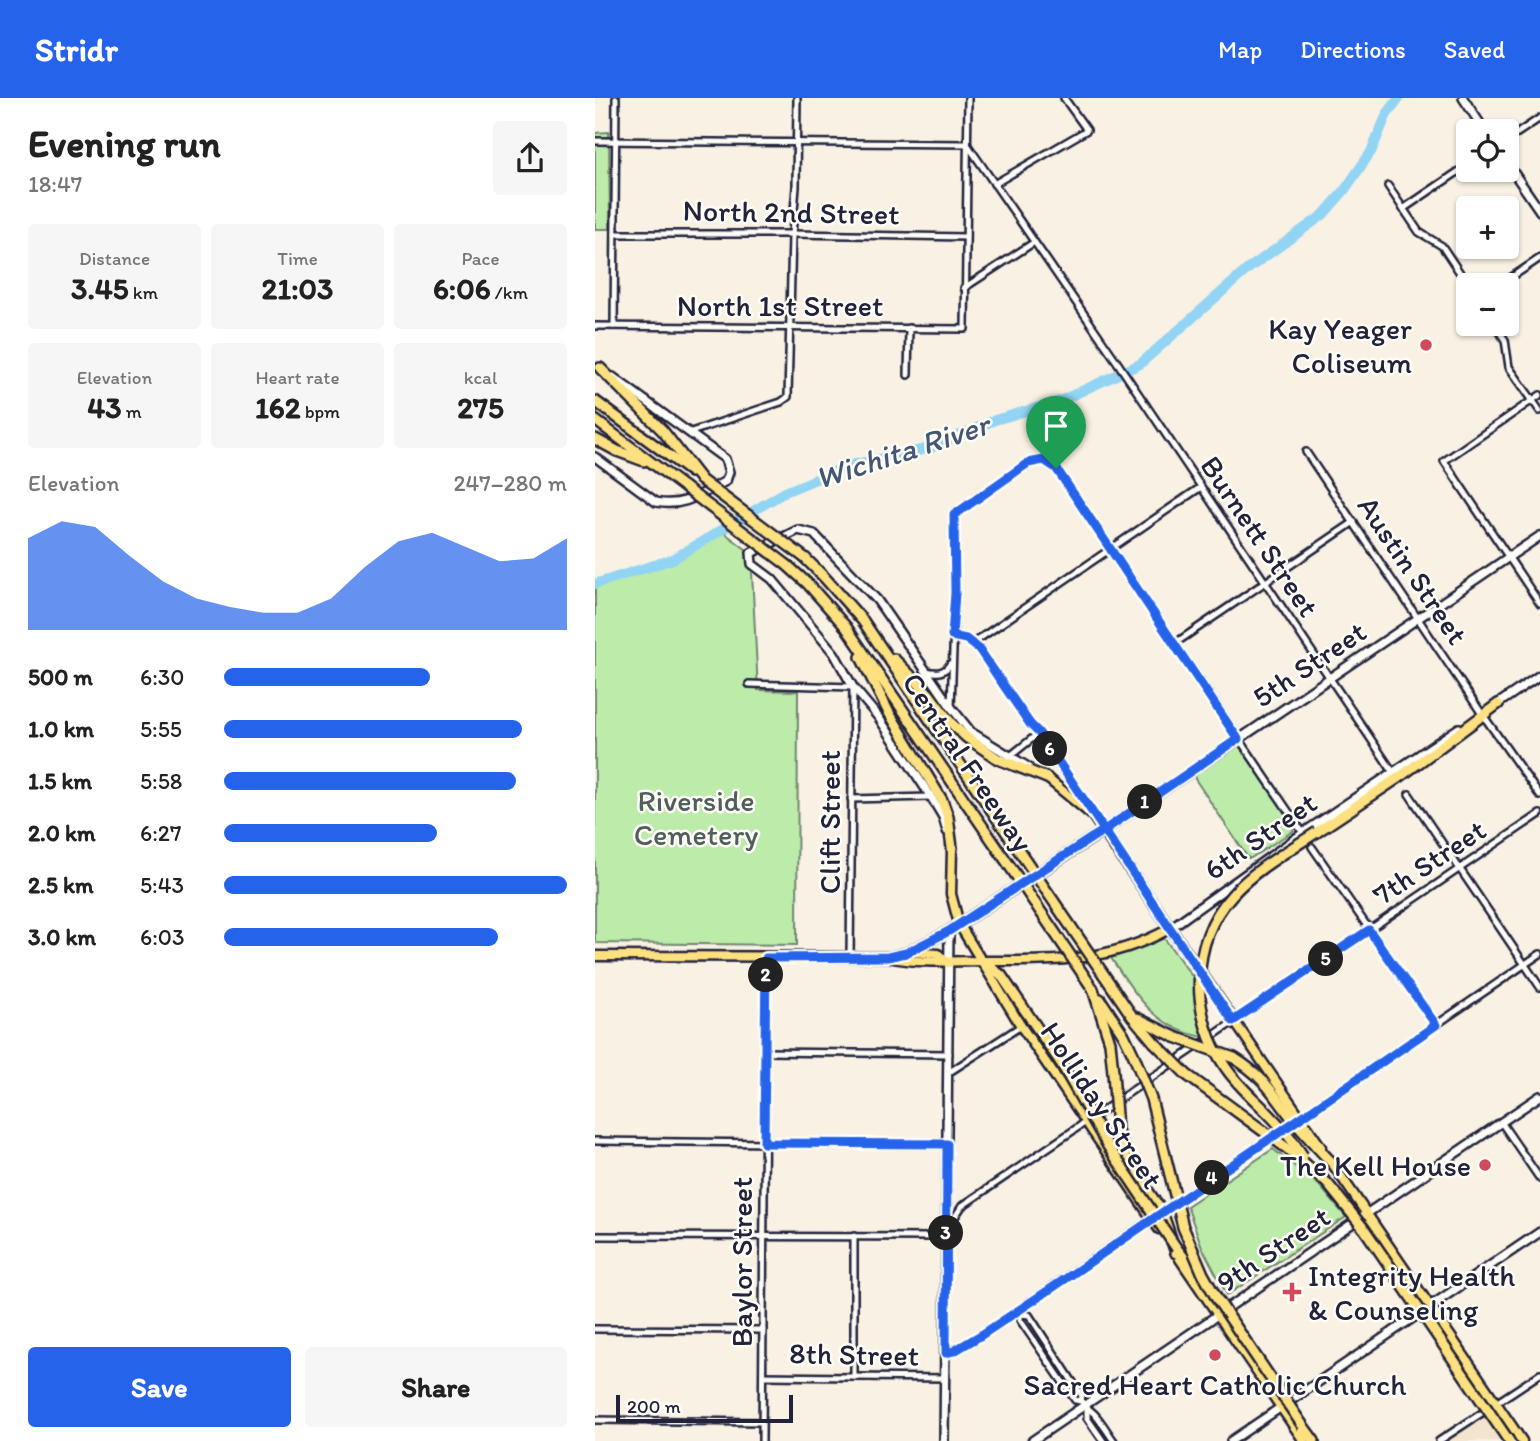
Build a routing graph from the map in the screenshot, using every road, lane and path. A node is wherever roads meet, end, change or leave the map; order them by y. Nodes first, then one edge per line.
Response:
1 (616, 98) edge
2 (797, 98) edge
3 (968, 98) edge
4 (1064, 98) edge
5 (1463, 98) edge
6 (1540, 118) edge
7 (1477, 119) edge
8 (1519, 132) edge
9 (616, 139) junction
10 (595, 141) edge
11 (796, 143) junction
12 (967, 144) junction
13 (1456, 173) edge
14 (1519, 180) edge
15 (994, 184) junction
16 (1388, 186) dead end
17 (1403, 209) junction
18 (1540, 211) edge
19 (615, 234) junction
20 (792, 234) junction
21 (966, 237) junction
22 (1034, 243) junction
23 (1540, 258) edge
24 (1460, 273) edge
25 (1518, 273) edge
26 (964, 288) junction
27 (595, 326) edge
28 (614, 326) junction
29 (791, 328) junction
30 (909, 328) junction
31 (1502, 336) edge
32 (597, 366) edge
33 (908, 375) dead end
34 (1540, 395) edge
35 (1533, 400) junction
36 (595, 401) edge
37 (1540, 411) edge
38 (595, 420) edge
39 (691, 432) junction
40 (595, 439) edge
41 (1306, 452) dead end
42 (595, 457) edge
43 (654, 465) junction
44 (701, 480) junction
45 (1201, 487) junction
46 (1354, 522) junction
47 (1540, 536) edge
48 (1110, 548) junction
49 (1508, 557) junction
50 (1264, 583) junction
51 (1540, 604) edge
52 (1419, 617) junction
53 (846, 627) junction
54 (952, 636) junction
55 (878, 643) junction
56 (973, 643) junction
57 (1174, 644) junction
58 (951, 662) junction
59 (926, 671) junction
60 (1540, 675) edge
61 (1329, 678) junction
62 (749, 684) dead end
63 (853, 687) junction
64 (1498, 704) joint
65 (951, 707) junction
66 (1483, 714) junction
67 (1039, 733) junction
68 (1238, 739) junction
69 (1009, 757) junction
70 (1393, 772) junction
71 (1047, 778) junction
72 (1409, 794) dead end
73 (1540, 796) edge
74 (931, 797) junction
75 (851, 799) junction
76 (1540, 814) edge
77 (1093, 817) junction
78 (1103, 831) junction
79 (1303, 833) junction
80 (1312, 847) dead end
81 (952, 848) junction
82 (1460, 869) junction
83 (951, 894) junction
84 (958, 925) junction
85 (1169, 929) junction
86 (1369, 930) junction
87 (949, 931) junction
88 (906, 953) junction
89 (1540, 954) edge
90 (595, 956) edge
91 (850, 957) junction
92 (888, 957) junction
93 (766, 958) junction
94 (982, 961) junction
95 (948, 962) junction
96 (1525, 965) junction
97 (1540, 987) edge
98 (1093, 989) junction
99 (1132, 1016) junction
100 (1233, 1021) junction
101 (1436, 1025) junction
102 (1021, 1026) junction
103 (765, 1052) junction
104 (949, 1054) junction
105 (948, 1073) junction
106 (1540, 1096) edge
107 (1297, 1119) junction
108 (1501, 1122) junction
109 (1087, 1123) junction
110 (595, 1141) edge
111 (764, 1143) junction
112 (947, 1144) junction
113 (1333, 1164) joint
114 (1315, 1171) junction
115 (1540, 1179) edge
116 (962, 1206) junction
117 (947, 1208) junction
118 (1162, 1212) junction
119 (1366, 1214) junction
120 (1151, 1219) junction
121 (1540, 1232) edge
122 (595, 1236) edge
123 (855, 1236) junction
124 (764, 1237) junction
125 (946, 1237) junction
126 (1176, 1253) junction
127 (1217, 1299) junction
128 (1429, 1306) junction
129 (1020, 1312) junction
130 (1219, 1313) junction
131 (595, 1329) edge
132 (763, 1331) junction
133 (946, 1353) junction
134 (1061, 1363) junction
135 (1053, 1369) junction
136 (1540, 1374) edge
137 (763, 1376) junction
138 (854, 1377) junction
139 (945, 1378) junction
140 (1496, 1403) junction
141 (1084, 1405) junction
142 (1281, 1406) junction
143 (595, 1420) edge
144 (762, 1422) junction
145 (762, 1441) edge
146 (944, 1441) edge
147 (1031, 1441) edge
148 (1103, 1441) edge
149 (1114, 1441) edge
150 (1231, 1441) edge
151 (1304, 1441) edge
152 (1314, 1441) edge
153 (1439, 1441) edge
154 (1509, 1441) edge
155 (1522, 1441) edge

1 - 9 street
2 - 11 street
3 - 12 street
4 - 15 street
5 - 7 main road
6 - 8 street
9 - 10 street
9 - 11 street
9 - 19 street
11 - 12 street
11 - 20 street
12 - 15 street, Burnett Street
12 - 21 street
13 - 17 street
14 - 18 main road
15 - 22 street, Burnett Street
16 - 17 street
17 - 24 street
19 - 20 street, North 2nd Street
19 - 28 street
20 - 21 street, North 2nd Street
20 - 29 street
21 - 26 street
22 - 26 street
22 - 45 street, Burnett Street
23 - 25 street
26 - 30 street, North 1st Street
27 - 28 street, North 1st Street
28 - 29 street, North 1st Street
29 - 30 street, North 1st Street
29 - 39 street
30 - 33 street
31 - 35 street
32 - 39 main road
32 - 44 highway
34 - 35 street
35 - 37 street
35 - 49 street
36 - 44 highway, Central Freeway
38 - 43 highway, Central Freeway
39 - 42 main road
40 - 43 highway
41 - 46 street, Austin Street
43 - 53 highway, Central Freeway, bridge
44 - 55 highway, Central Freeway, bridge
45 - 48 street
45 - 50 street, Burnett Street
46 - 50 street
46 - 52 street, Austin Street
47 - 49 main road, 5th Street
48 - 54 street
48 - 56 street
48 - 57 street
49 - 51 street
49 - 52 main road, 5th Street
50 - 57 street
50 - 61 street, Burnett Street
52 - 61 main road, 5th Street
52 - 66 street, Austin Street
53 - 81 highway
53 - 98 highway, Central Freeway, bridge
54 - 56 street
54 - 58 street
55 - 71 highway
55 - 99 highway, Central Freeway, bridge
56 - 67 street
57 - 68 street
58 - 59 street
58 - 65 street
59 - 63 main road, Central Freeway
59 - 65 main road, Central Freeway
60 - 64 main road
61 - 68 main road, 5th Street
61 - 70 street, Burnett Street
62 - 63 street
63 - 74 main road, Central Freeway
63 - 75 street, Clift Street
64 - 66 highway
65 - 69 main road, Central Freeway
66 - 70 main road, 6th Street
66 - 73 street, Austin Street
66 - 114 highway, bridge
67 - 69 street
67 - 77 street
68 - 78 main road, 5th Street
68 - 79 street
69 - 71 main road, Central Freeway
70 - 79 main road, 6th Street
71 - 77 main road
72 - 82 street
74 - 75 street
74 - 81 main road, Central Freeway
75 - 91 street, Clift Street
76 - 82 street, 7th Street
77 - 78 main road
78 - 84 main road, 5th Street
78 - 85 main road
79 - 85 main road, 6th Street
80 - 86 street
81 - 83 main road, Holliday Street
82 - 86 street, 7th Street
82 - 96 street
83 - 84 main road, Holliday Street
83 - 87 main road
84 - 87 main road, 5th Street
84 - 94 main road, Holliday Street
85 - 94 main road, 6th Street
85 - 100 main road
86 - 100 street, 7th Street
86 - 101 street
87 - 88 main road, 5th Street
87 - 95 main road
88 - 92 main road, 5th Street
88 - 95 main road
89 - 96 street, 8th Street
90 - 93 main road
91 - 92 main road
91 - 93 main road
92 - 95 main road, 6th Street
93 - 103 street, Baylor Street
94 - 95 main road, 6th Street
94 - 102 main road, Holliday Street
94 - 127 highway, bridge
95 - 104 main road
96 - 97 street
96 - 101 street, 8th Street
98 - 118 highway, bridge
98 - 127 highway, Central Freeway, bridge
99 - 107 highway, bridge
99 - 114 highway, Central Freeway, bridge
100 - 107 main road
100 - 109 street, 7th Street
101 - 107 street, 8th Street
102 - 105 street
102 - 109 main road, Holliday Street
103 - 104 street
103 - 111 street, Baylor Street
104 - 105 main road
105 - 112 main road
106 - 108 main road, 9th Street
107 - 113 highway
107 - 118 street, 8th Street
108 - 115 street
108 - 119 main road, 9th Street
109 - 116 street, 7th Street
109 - 120 main road, Holliday Street
110 - 111 street
111 - 112 street
111 - 124 street, Baylor Street
112 - 117 main road
113 - 119 main road
114 - 154 highway, bridge
116 - 117 street, 7th Street
116 - 125 street, 7th Street
117 - 125 main road
118 - 120 street, 8th Street
118 - 126 highway
119 - 128 main road
119 - 130 main road, 9th Street
120 - 126 main road, Holliday Street
120 - 129 street, 8th Street
121 - 128 main road
122 - 124 street
123 - 124 street
123 - 125 street
123 - 138 street
124 - 132 street, Baylor Street
125 - 133 main road
126 - 130 main road, Holliday Street
127 - 152 highway, bridge
128 - 140 main road
128 - 142 main road
129 - 133 street, 8th Street
129 - 134 street
129 - 135 street
130 - 141 main road, 9th Street
130 - 142 main road, Holliday Street
131 - 132 street, 8th Street
132 - 137 street, Baylor Street
133 - 139 main road
134 - 135 street
134 - 141 street
135 - 141 street
136 - 140 street
137 - 138 street, 8th Street
137 - 144 street, Baylor Street
138 - 139 street, 8th Street
139 - 146 main road
140 - 153 street
140 - 155 main road
141 - 147 main road, 9th Street
141 - 148 street
141 - 149 street
142 - 150 main road
142 - 151 main road, Holliday Street
143 - 144 street
144 - 145 street, Baylor Street

